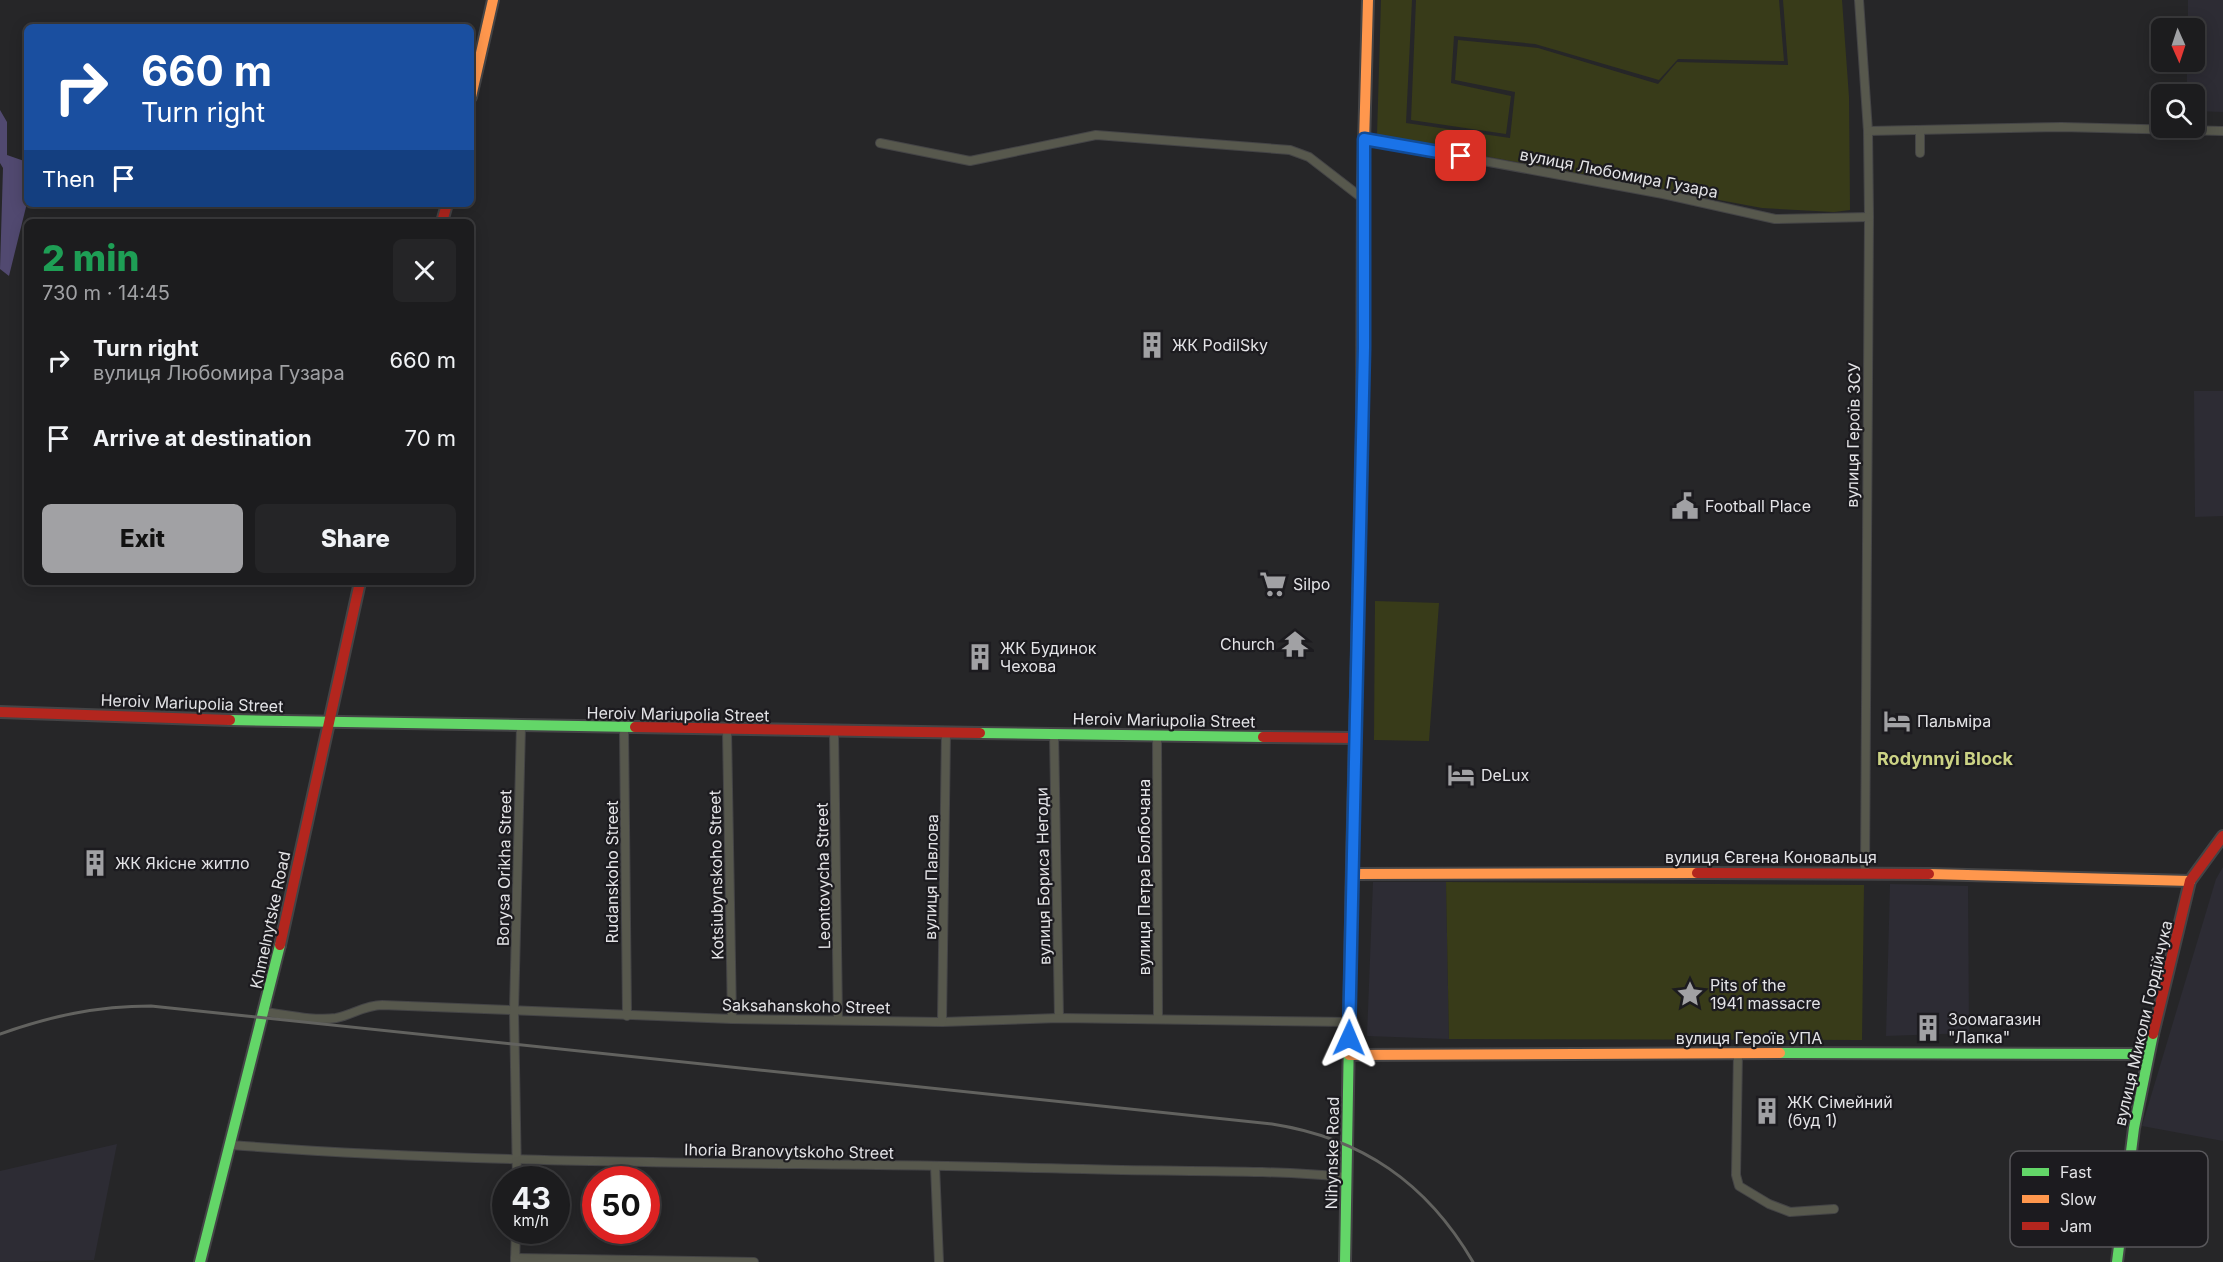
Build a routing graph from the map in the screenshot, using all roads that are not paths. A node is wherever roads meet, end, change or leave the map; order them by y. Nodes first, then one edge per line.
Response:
1 (493, 0) edge
2 (1368, 0) edge
3 (1859, 0) edge
4 (474, 84) edge
5 (1920, 130) junction
6 (1868, 131) junction
7 (2223, 131) edge
8 (1364, 139) junction
9 (880, 143) dead end
10 (1920, 153) dead end
11 (1362, 198) junction
12 (1869, 217) junction
13 (359, 585) edge
14 (0, 712) edge
15 (328, 723) junction
16 (521, 726) junction
17 (624, 729) junction
18 (727, 731) junction
19 (834, 731) junction
20 (946, 732) junction
21 (1054, 733) junction
22 (1157, 735) junction
23 (1355, 738) junction
24 (2223, 836) edge
25 (1864, 872) junction
26 (1353, 874) junction
27 (2190, 881) junction
28 (514, 1011) junction
29 (265, 1012) junction
30 (627, 1016) junction
31 (1059, 1018) junction
32 (732, 1019) junction
33 (1158, 1019) junction
34 (838, 1020) junction
35 (942, 1022) junction
36 (1350, 1022) junction
37 (1738, 1053) junction
38 (2148, 1054) junction
39 (1349, 1055) junction
40 (232, 1145) junction
41 (2131, 1151) edge
42 (518, 1158) junction
43 (518, 1166) edge
44 (935, 1166) junction
45 (1347, 1177) junction
46 (1834, 1209) dead end
47 (516, 1244) edge
48 (2119, 1247) edge
49 (515, 1260) edge
50 (200, 1262) edge
51 (754, 1262) edge
52 (939, 1262) edge
53 (1345, 1262) edge
54 (2117, 1262) edge

1 - 4 street
2 - 8 street, Nihynske Road
3 - 6 street, вулиця Героїв ЗСУ
5 - 6 street
5 - 7 street
5 - 10 street
6 - 12 street, вулиця Героїв ЗСУ
8 - 11 street, Nihynske Road
8 - 12 street, вулиця Любомира Гузара
9 - 11 street
11 - 23 street, Nihynske Road
12 - 25 street, вулиця Героїв ЗСУ
13 - 15 street, Khmelnytske Road
14 - 15 street, Heroiv Mariupolia Street
15 - 16 street, Heroiv Mariupolia Street
15 - 29 street, Khmelnytske Road
16 - 17 street, Heroiv Mariupolia Street
16 - 28 street, Borysa Orikha Street
17 - 18 street, Heroiv Mariupolia Street
17 - 30 street, Rudanskoho Street
18 - 19 street, Heroiv Mariupolia Street
18 - 32 street, Kotsiubynskoho Street
19 - 20 street, Heroiv Mariupolia Street
19 - 34 street, Leontovycha Street
20 - 21 street, Heroiv Mariupolia Street
20 - 35 street, вулиця Павлова
21 - 22 street, Heroiv Mariupolia Street
21 - 31 street, вулиця Бориса Негоди
22 - 23 street, Heroiv Mariupolia Street
22 - 33 street, вулиця Петра Болбочана
23 - 26 street, Nihynske Road
24 - 27 street, вулиця Миколи Гордійчука
25 - 26 street, вулиця Євгена Коновальця
25 - 27 street, вулиця Євгена Коновальця
26 - 36 street, Nihynske Road
27 - 38 street, вулиця Миколи Гордійчука
28 - 29 street, Saksahanskoho Street
28 - 30 street, Saksahanskoho Street
28 - 42 street, Borysa Orikha Street
29 - 40 street, Khmelnytske Road
30 - 32 street, Saksahanskoho Street
31 - 33 street, Saksahanskoho Street
31 - 35 street, Saksahanskoho Street
32 - 34 street, Saksahanskoho Street
33 - 36 street, Saksahanskoho Street
34 - 35 street, Saksahanskoho Street
36 - 39 street, Nihynske Road
37 - 38 street, вулиця Героїв УПА
37 - 39 street, вулиця Героїв УПА
37 - 46 street
38 - 41 street, вулиця Миколи Гордійчука
39 - 45 street, Nihynske Road
40 - 42 street, Ihoria Branovytskoho Street
40 - 50 street, Khmelnytske Road
42 - 43 street
42 - 44 street, Ihoria Branovytskoho Street
44 - 45 street, Ihoria Branovytskoho Street
44 - 52 street
45 - 53 street, Nihynske Road
47 - 49 street
48 - 54 street, вулиця Миколи Гордійчука
49 - 51 street

